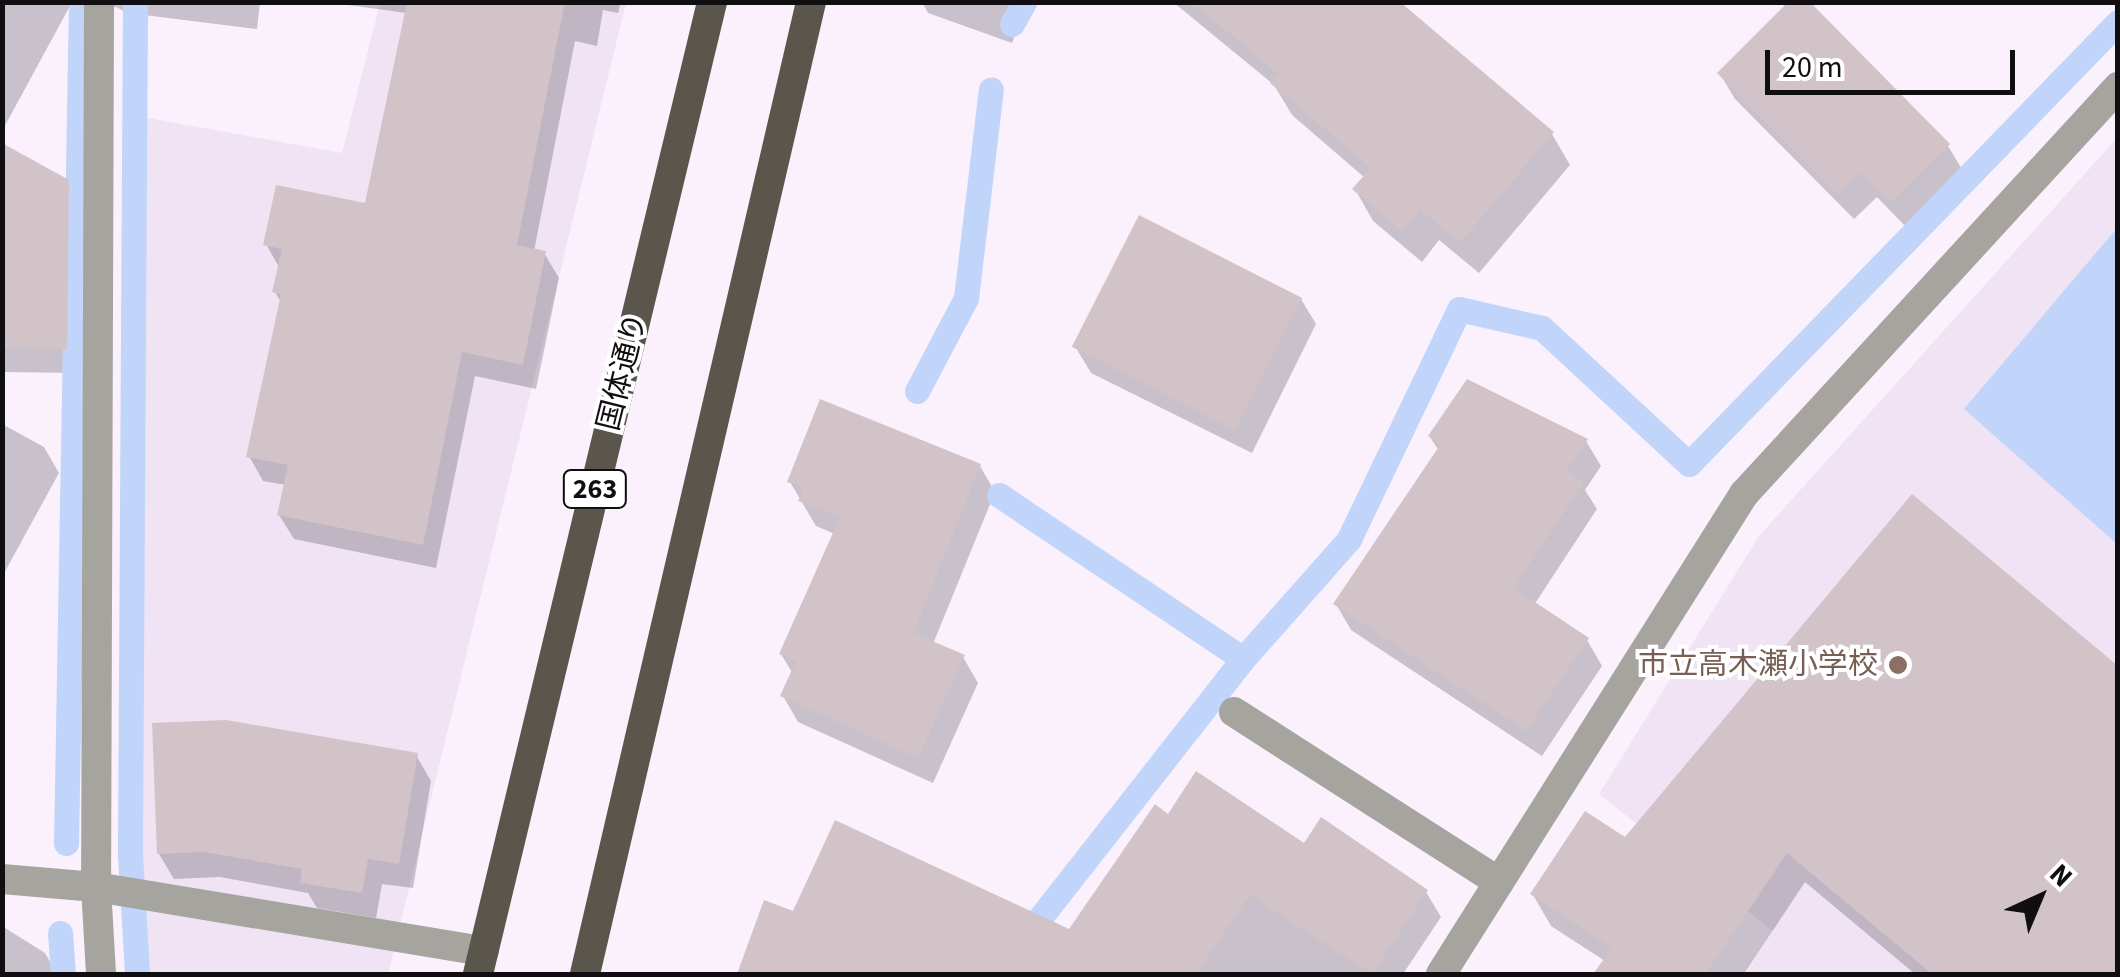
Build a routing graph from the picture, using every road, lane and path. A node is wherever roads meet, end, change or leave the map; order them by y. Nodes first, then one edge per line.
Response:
1 (99, 2) edge
2 (712, 2) edge
3 (811, 2) edge
4 (2118, 86) edge
5 (1234, 712) dead end
6 (2, 878) edge
7 (1499, 882) junction
8 (96, 888) junction
9 (481, 963) edge
10 (102, 974) edge
11 (585, 974) edge
12 (1440, 974) edge

1 - 8 street
2 - 9 highway, 国体通り / 263
3 - 11 highway
4 - 7 street
5 - 7 street
6 - 8 street
7 - 12 street
8 - 9 street
8 - 10 street

